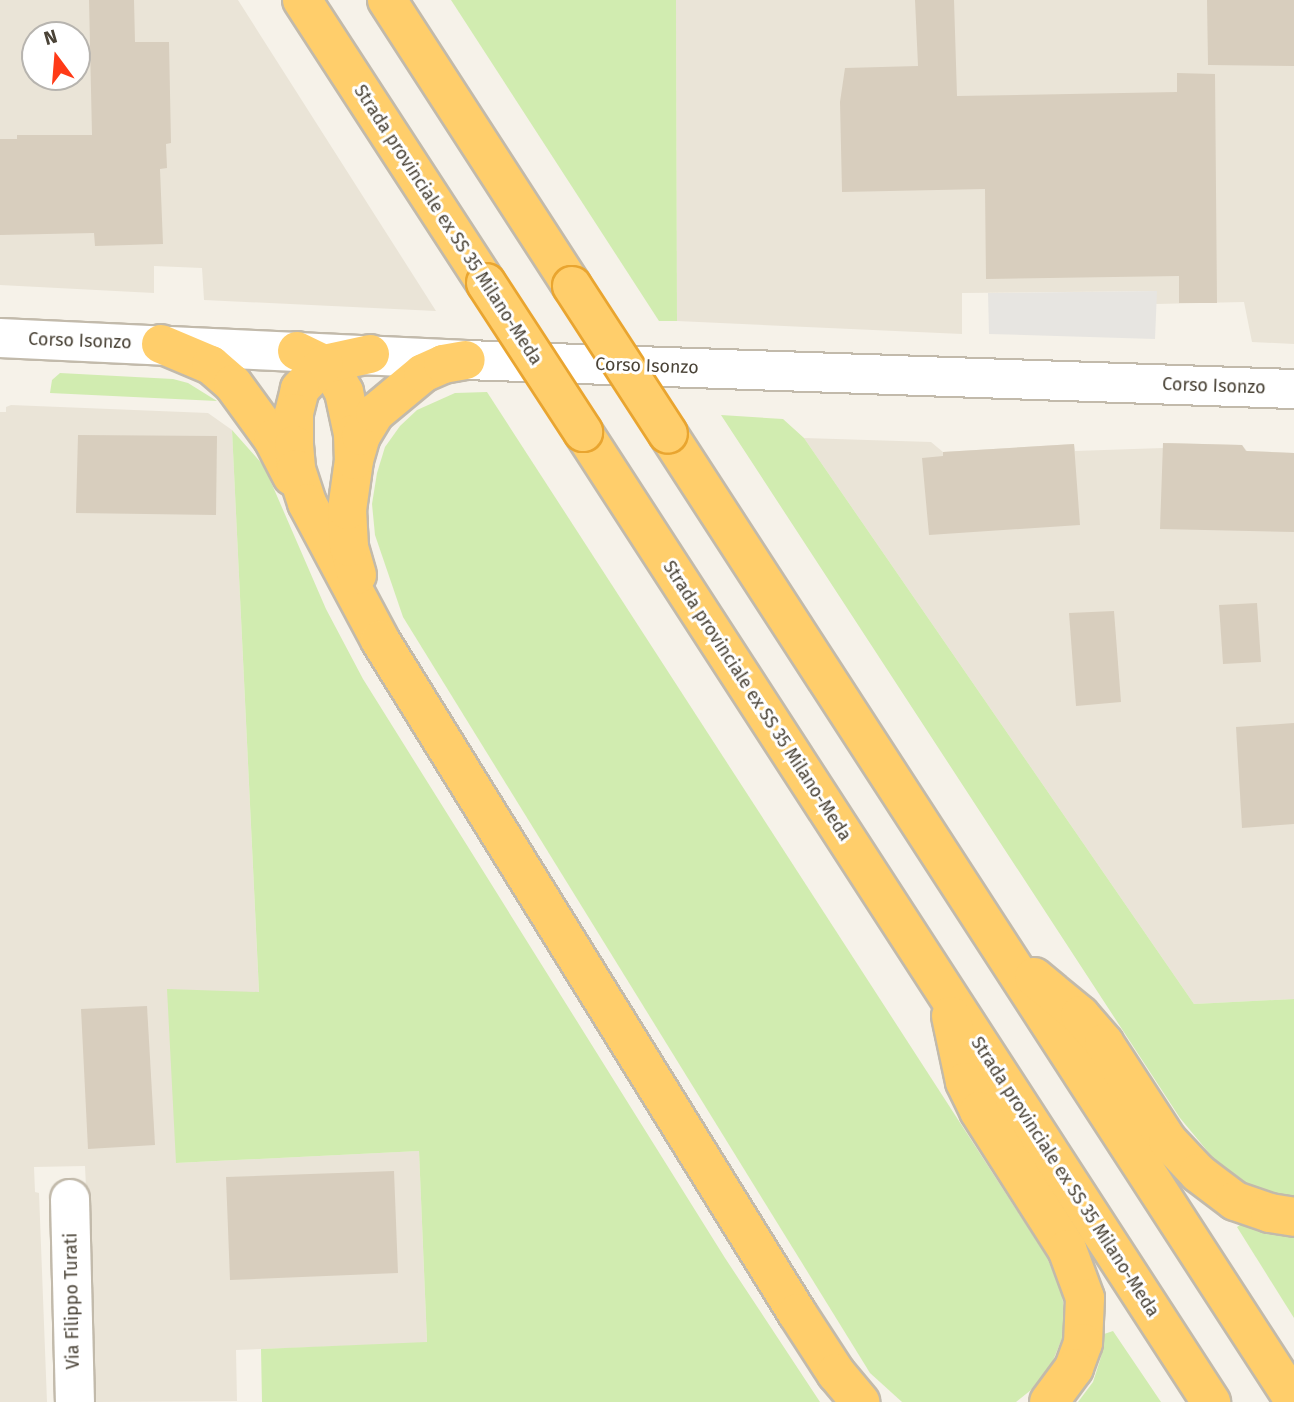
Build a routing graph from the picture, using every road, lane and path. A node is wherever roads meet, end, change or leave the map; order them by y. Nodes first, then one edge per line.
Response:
1 (302, 0) edge
2 (387, 0) edge
3 (0, 338) edge
4 (161, 344) junction
5 (370, 354) joint
6 (310, 358) junction
7 (466, 360) junction
8 (1294, 389) edge
9 (354, 460) junction
10 (307, 503) junction
11 (380, 640) junction
12 (992, 935) junction
13 (936, 977) junction
14 (70, 1199) dead end
15 (1294, 1217) edge
16 (1294, 1400) edge
17 (75, 1402) edge
18 (860, 1402) edge
19 (1049, 1402) edge
20 (1211, 1402) edge

1 - 13 highway, Strada provinciale ex SS 35 Milano-Meda, bridge
2 - 12 highway, bridge
3 - 4 street, Corso Isonzo
4 - 6 street, Corso Isonzo
4 - 10 highway
5 - 6 highway
5 - 7 street, Corso Isonzo
6 - 9 highway
6 - 10 highway
7 - 8 street, Corso Isonzo
7 - 9 highway
9 - 11 highway
10 - 11 highway
11 - 18 highway
12 - 15 highway
12 - 16 highway
13 - 19 highway
13 - 20 highway, Strada provinciale ex SS 35 Milano-Meda
14 - 17 street, Via Filippo Turati

